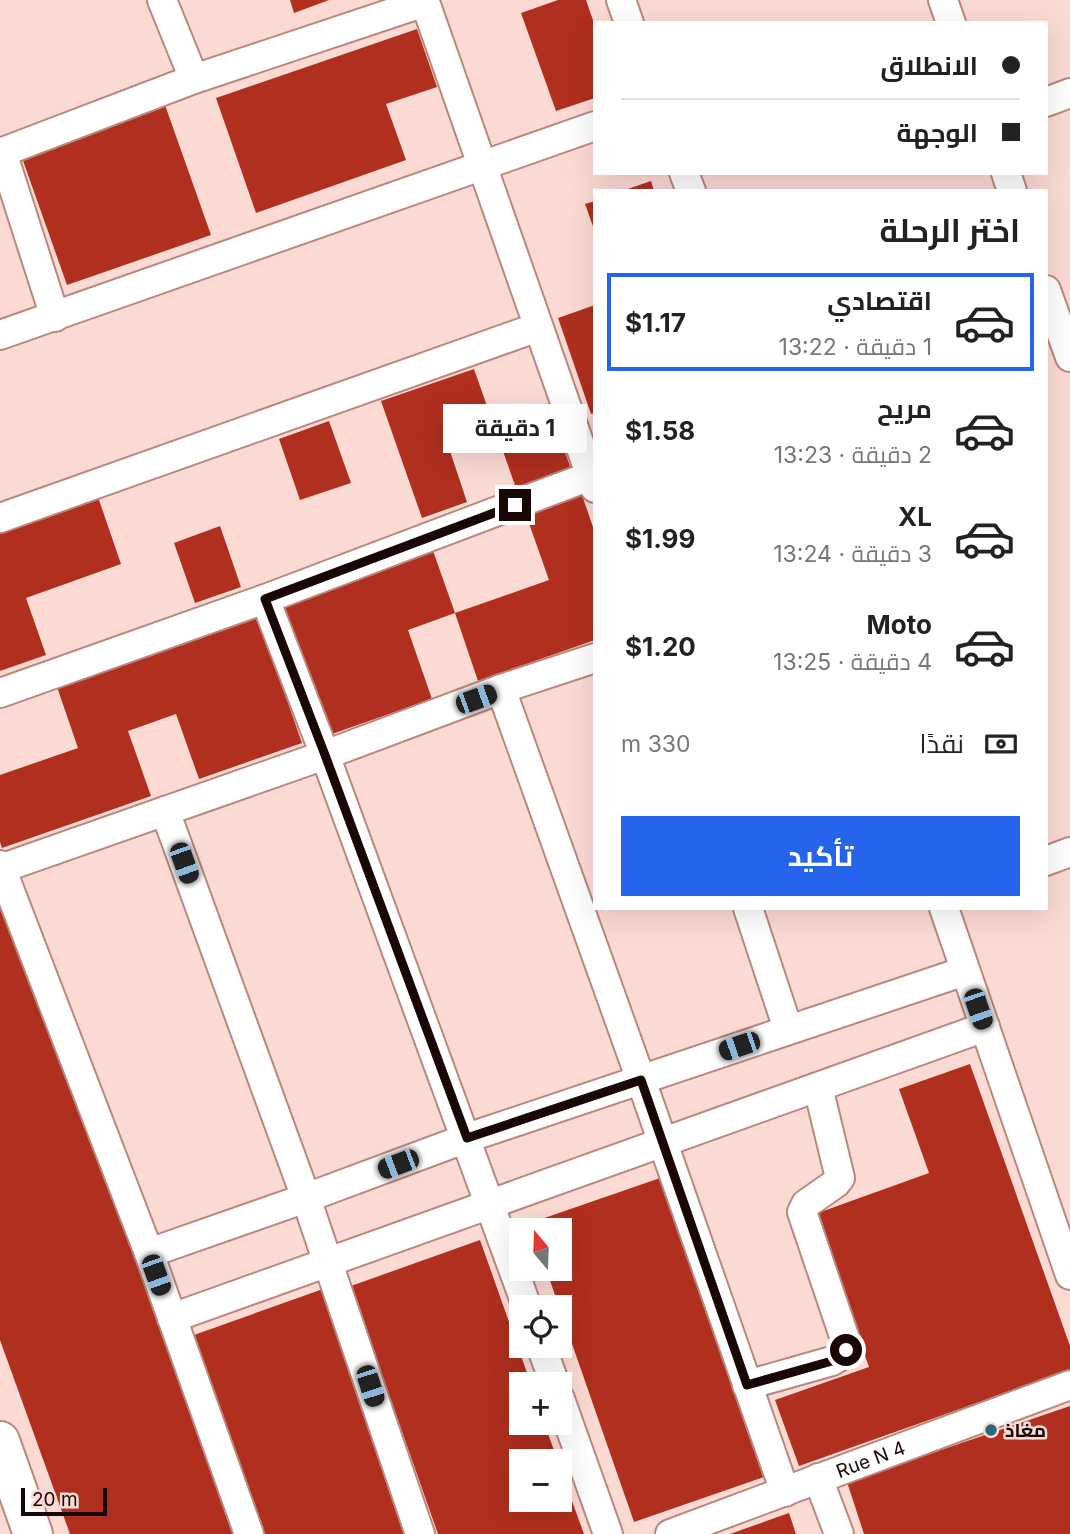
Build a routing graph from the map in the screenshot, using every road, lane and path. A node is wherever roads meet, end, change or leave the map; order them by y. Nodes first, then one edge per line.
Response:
1 (162, 0) edge
2 (621, 0) edge
3 (943, 0) edge
4 (425, 1) edge
5 (628, 21) edge
6 (950, 21) edge
7 (194, 79) junction
8 (1070, 93) edge
9 (1048, 101) edge
10 (593, 127) edge
11 (1, 152) edge
12 (481, 166) junction
13 (1048, 296) edge
14 (55, 317) junction
15 (538, 327) junction
16 (0, 335) edge
17 (1070, 357) edge
18 (593, 482) edge
19 (0, 518) edge
20 (265, 599) junction
21 (593, 659) edge
22 (501, 690) junction
23 (0, 693) edge
24 (325, 755) junction
25 (166, 811) junction
26 (1070, 852) edge
27 (1048, 860) edge
28 (0, 868) edge
29 (749, 910) edge
30 (945, 910) edge
31 (965, 971) junction
32 (985, 1027) junction
33 (789, 1029) junction
34 (641, 1080) junction
35 (818, 1087) junction
36 (467, 1138) junction
37 (663, 1143) junction
38 (306, 1198) junction
39 (491, 1204) junction
40 (149, 1253) junction
41 (329, 1263) junction
42 (1070, 1275) edge
43 (523, 1295) edge
44 (172, 1318) junction
45 (747, 1385) junction
46 (1070, 1385) edge
47 (572, 1433) edge
48 (0, 1441) edge
49 (818, 1478) junction
50 (785, 1492) junction
51 (33, 1534) edge
52 (249, 1534) edge
53 (420, 1534) edge
54 (608, 1534) edge
55 (670, 1534) edge
56 (839, 1534) edge

1 - 7 street
2 - 5 street
3 - 6 street
4 - 7 street
4 - 12 street
7 - 11 street
8 - 9 street
10 - 12 street
11 - 14 street
12 - 14 street
12 - 15 street
13 - 17 street
14 - 16 street
15 - 18 street
15 - 19 street
18 - 20 street
20 - 23 street
20 - 24 street
21 - 22 street
22 - 24 street
22 - 34 street
24 - 25 street
24 - 36 street
25 - 28 street
25 - 38 street
26 - 27 street
28 - 40 street
29 - 33 street
30 - 31 street
31 - 32 street
31 - 33 street
32 - 35 street
32 - 42 street
33 - 34 street
34 - 36 street
34 - 37 street
35 - 37 street
35 - 45 street
36 - 38 street
36 - 39 street
37 - 39 street
37 - 45 street
38 - 40 street
38 - 41 street
39 - 41 street
39 - 43 street
40 - 44 street
41 - 44 street
41 - 53 street
44 - 52 street
45 - 50 street
46 - 49 street, Rue N 4
47 - 54 street
48 - 51 street
49 - 50 street, Rue N 4
49 - 56 street
50 - 55 street, Rue N 4

